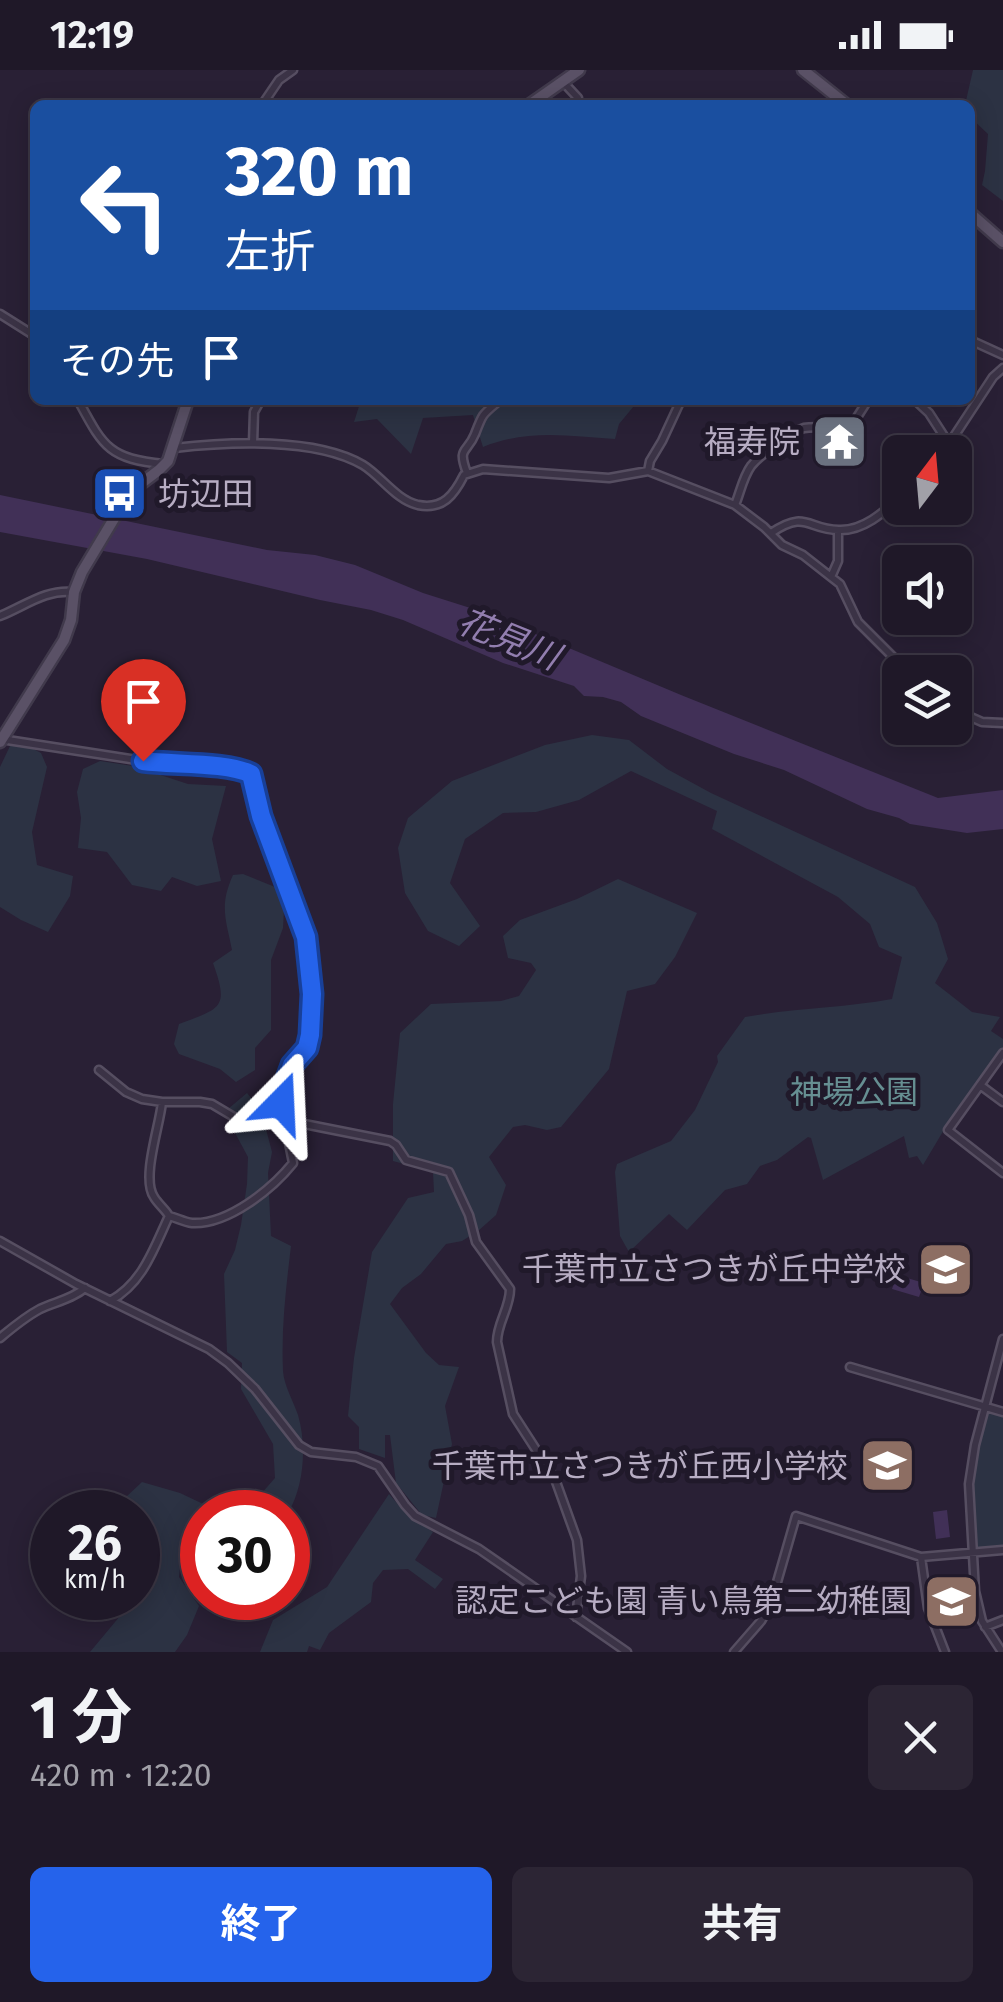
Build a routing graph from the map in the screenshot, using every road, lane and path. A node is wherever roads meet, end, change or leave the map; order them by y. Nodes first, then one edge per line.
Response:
1 (293, 70) edge
2 (579, 70) edge
3 (803, 70) edge
4 (564, 82) junction
5 (265, 100) edge
6 (537, 100) edge
7 (578, 100) edge
8 (840, 100) edge
9 (975, 217) edge
10 (1003, 242) edge
11 (0, 314) edge
12 (30, 333) edge
13 (975, 342) edge
14 (1003, 354) edge
15 (1003, 368) edge
16 (975, 403) edge
17 (81, 405) edge
18 (187, 405) edge
19 (258, 405) edge
20 (494, 405) edge
21 (679, 405) edge
22 (865, 405) edge
23 (920, 405) edge
24 (974, 405) edge
25 (943, 435) edge
26 (955, 435) edge
27 (252, 443) junction
28 (174, 448) junction
29 (165, 464) junction
30 (648, 471) junction
31 (467, 473) junction
32 (735, 505) junction
33 (882, 514) edge
34 (838, 530) junction
35 (771, 533) junction
36 (832, 577) junction
37 (74, 592) junction
38 (0, 616) edge
39 (892, 655) edge
40 (972, 718) edge
41 (1003, 723) edge
42 (1, 740) edge
43 (1003, 1053) edge
44 (98, 1070) dead end
45 (980, 1084) junction
46 (162, 1102) junction
47 (1003, 1102) edge
48 (284, 1120) junction
49 (1003, 1173) edge
50 (169, 1216) junction
51 (0, 1241) edge
52 (84, 1288) junction
53 (110, 1301) junction
54 (0, 1338) edge
55 (1003, 1338) edge
56 (850, 1367) dead end
57 (986, 1407) junction
58 (1003, 1412) edge
59 (1003, 1550) edge
60 (973, 1554) junction
61 (921, 1557) junction
62 (576, 1617) junction
63 (1003, 1620) edge
64 (985, 1628) junction
65 (627, 1652) edge
66 (734, 1652) edge
67 (945, 1652) edge
68 (1002, 1652) edge

1 - 5 street
2 - 4 main road
3 - 8 main road
4 - 6 main road
4 - 7 street
9 - 10 main road
11 - 12 street
13 - 14 street
15 - 16 street
17 - 29 street
18 - 28 main road
19 - 27 street
20 - 31 street
21 - 30 street
22 - 32 street
23 - 25 street
24 - 26 street
27 - 28 street
27 - 31 street
28 - 29 main road
29 - 37 main road
30 - 31 street
30 - 32 street
32 - 35 street
33 - 34 street
34 - 35 street
34 - 36 street
35 - 36 street
36 - 39 street
37 - 38 street
37 - 42 main road
40 - 41 street
42 - 48 street
43 - 45 street
44 - 46 street
45 - 47 street
45 - 49 street
46 - 48 street
46 - 50 street
48 - 50 street
48 - 62 street
50 - 53 street
51 - 52 street
52 - 53 street
52 - 54 street
53 - 62 street
55 - 57 street
56 - 57 street
57 - 58 street
57 - 60 street
59 - 60 street
60 - 61 street
60 - 64 street
61 - 66 street
61 - 67 street
62 - 65 street
63 - 64 street
64 - 68 street

